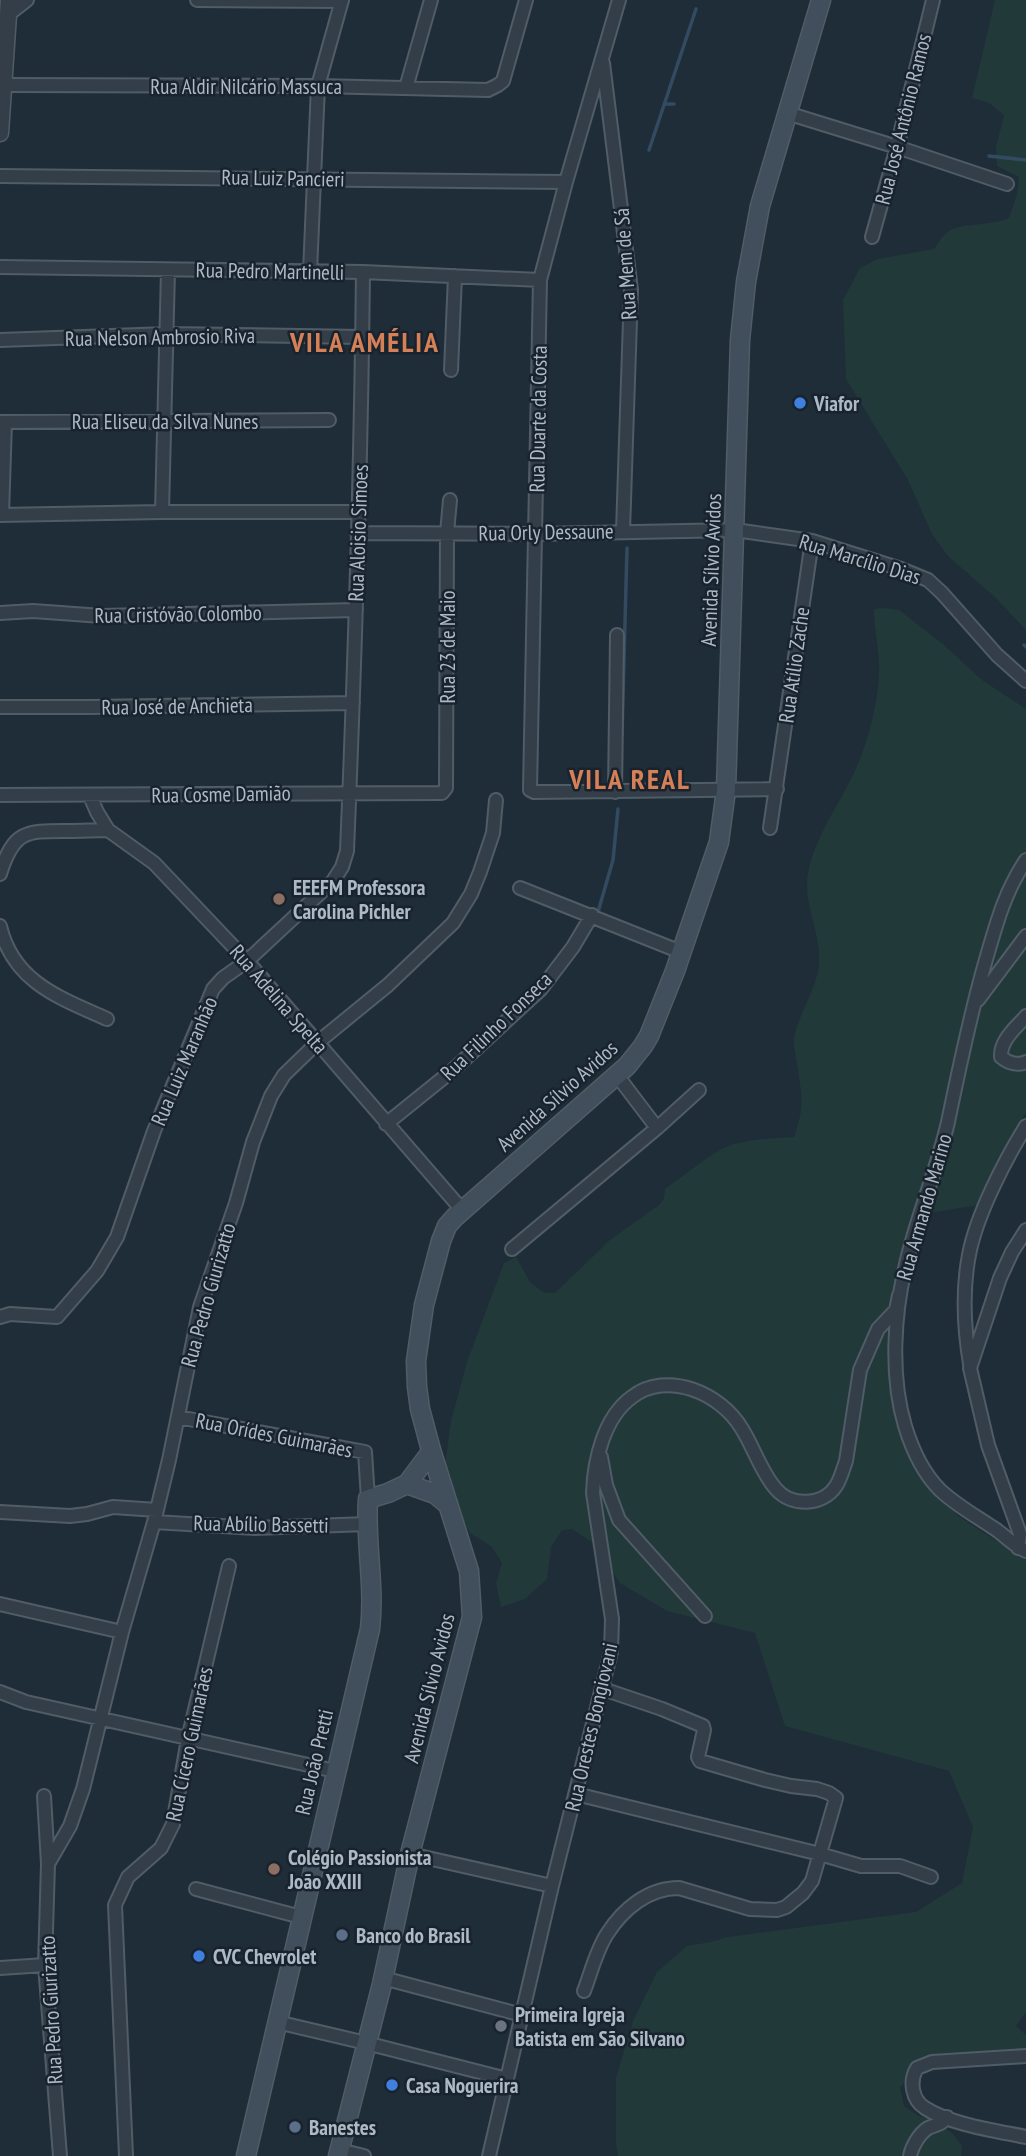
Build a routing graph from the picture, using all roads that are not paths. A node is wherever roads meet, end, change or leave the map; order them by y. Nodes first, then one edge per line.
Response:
1 (27, 0) edge
2 (197, 0) edge
3 (431, 0) edge
4 (526, 0) edge
5 (619, 0) edge
6 (821, 0) edge
7 (933, 0) edge
8 (342, 1) edge
9 (9, 7) edge
10 (602, 56) junction
11 (3, 61) edge
12 (4, 85) junction
13 (318, 86) junction
14 (406, 88) junction
15 (787, 113) junction
16 (0, 132) edge
17 (897, 147) junction
18 (0, 176) edge
19 (313, 178) junction
20 (566, 182) junction
21 (1007, 184) dead end
22 (872, 237) dead end
23 (0, 267) edge
24 (168, 270) junction
25 (310, 272) junction
26 (363, 272) junction
27 (455, 276) junction
28 (540, 280) junction
29 (167, 334) junction
30 (362, 337) junction
31 (0, 340) edge
32 (451, 370) dead end
33 (329, 420) dead end
34 (165, 421) junction
35 (2, 422) edge
36 (450, 500) dead end
37 (162, 512) junction
38 (358, 512) junction
39 (1, 515) edge
40 (735, 530) junction
41 (622, 531) junction
42 (357, 533) junction
43 (447, 533) junction
44 (536, 534) junction
45 (812, 541) junction
46 (356, 610) junction
47 (0, 613) edge
48 (617, 635) dead end
49 (1026, 681) edge
50 (353, 703) junction
51 (0, 706) edge
52 (777, 789) junction
53 (726, 790) junction
54 (615, 792) junction
55 (349, 793) junction
56 (442, 793) joint
57 (0, 795) edge
58 (90, 796) junction
59 (496, 800) dead end
60 (770, 828) dead end
61 (108, 830) junction
62 (1026, 860) edge
63 (0, 874) edge
64 (520, 888) dead end
65 (592, 915) junction
66 (0, 926) edge
67 (1026, 936) edge
68 (681, 952) junction
69 (247, 961) junction
70 (973, 1005) junction
71 (1026, 1016) edge
72 (107, 1019) dead end
73 (317, 1043) junction
74 (1026, 1062) edge
75 (617, 1074) junction
76 (699, 1090) dead end
77 (386, 1124) junction
78 (1026, 1126) edge
79 (657, 1128) junction
80 (463, 1211) junction
81 (1026, 1230) edge
82 (513, 1250) dead end
83 (899, 1295) junction
84 (0, 1317) edge
85 (970, 1368) junction
86 (178, 1417) junction
87 (599, 1450) junction
88 (431, 1452) junction
89 (407, 1484) junction
90 (368, 1499) junction
91 (447, 1504) junction
92 (0, 1512) edge
93 (155, 1516) junction
94 (368, 1524) junction
95 (994, 1528) junction
96 (1023, 1535) edge
97 (1022, 1550) edge
98 (229, 1566) dead end
99 (0, 1604) edge
100 (705, 1616) dead end
101 (122, 1632) junction
102 (603, 1689) junction
103 (0, 1692) edge
104 (100, 1719) junction
105 (188, 1739) junction
106 (335, 1771) junction
107 (576, 1794) junction
108 (44, 1796) dead end
109 (410, 1854) junction
110 (820, 1854) junction
111 (48, 1864) junction
112 (931, 1877) dead end
113 (552, 1886) junction
114 (196, 1889) dead end
115 (301, 1917) junction
116 (45, 1965) junction
117 (0, 1968) edge
118 (383, 1978) junction
119 (584, 1991) dead end
120 (522, 2015) junction
121 (277, 2022) junction
122 (366, 2043) junction
123 (1026, 2056) edge
124 (507, 2079) junction
125 (947, 2117) junction
126 (1026, 2137) edge
127 (339, 2153) edge
128 (60, 2156) edge
129 (126, 2156) edge
130 (246, 2156) edge
131 (364, 2156) edge
132 (489, 2156) edge
133 (910, 2156) edge

1 - 9 street
2 - 8 street
3 - 14 street
4 - 14 street, Rua Aldir Nilcário Massuca
5 - 10 street, Rua Mem de Sá
6 - 15 main road, Avenida Sílvio Avidos
7 - 17 street, Rua José Antônio Ramos
8 - 13 street
9 - 11 street
10 - 20 street, Rua Duarte da Costa
10 - 41 street, Rua Mem de Sá
11 - 12 street
12 - 13 street, Rua Aldir Nilcário Massuca
12 - 16 street
13 - 14 street, Rua Aldir Nilcário Massuca
13 - 19 street
15 - 17 street
15 - 40 main road, Avenida Sílvio Avidos
17 - 21 street
17 - 22 street, Rua José Antônio Ramos
18 - 19 street, Rua Luiz Pancieri
19 - 20 street, Rua Luiz Pancieri
19 - 25 street
20 - 28 street, Rua Duarte da Costa
23 - 24 street, Rua Pedro Martinelli
24 - 25 street, Rua Pedro Martinelli
24 - 29 street
25 - 26 street, Rua Pedro Martinelli
26 - 27 street, Rua Pedro Martinelli
26 - 30 street, Rua Aloisio Simoes
27 - 28 street, Rua Pedro Martinelli
27 - 32 street
28 - 44 street, Rua Duarte da Costa
29 - 30 street, Rua Nelson Ambrosio Riva
29 - 31 street, Rua Nelson Ambrosio Riva
29 - 34 street
30 - 38 street, Rua Aloisio Simoes
33 - 34 street, Rua Eliseu da Silva Nunes
34 - 35 street, Rua Eliseu da Silva Nunes
34 - 37 street
35 - 39 street
36 - 43 street, Rua 23 de Maio
37 - 38 street
37 - 39 street
38 - 42 street, Rua Aloisio Simoes
40 - 41 street, Rua Orly Dessaune
40 - 45 street, Rua Marcílio Dias
40 - 53 main road, Avenida Sílvio Avidos
41 - 44 street, Rua Orly Dessaune
42 - 43 street, Rua Orly Dessaune
42 - 46 street, Rua Aloisio Simoes
43 - 44 street, Rua Orly Dessaune
43 - 56 street, Rua 23 de Maio
44 - 54 street, Rua Duarte da Costa
45 - 49 street, Rua Marcílio Dias
45 - 52 street, Rua Atílio Zache
46 - 47 street, Rua Cristóvão Colombo
46 - 50 street, Rua Aloisio Simoes
48 - 54 street
50 - 51 street, Rua José de Anchieta
50 - 55 street, Rua Aloisio Simoes
52 - 53 street
52 - 60 street, Rua Atílio Zache
53 - 54 street
53 - 68 main road, Avenida Sílvio Avidos
55 - 56 street, Rua Cosme Damião
55 - 58 street, Rua Cosme Damião
55 - 69 street, Rua Luiz Maranhão
57 - 58 street, Rua Cosme Damião
58 - 61 street, Rua Adelina Spelta
59 - 73 street, Rua Pedro Giurizatto
61 - 63 street
61 - 69 street, Rua Adelina Spelta
62 - 70 street, Rua Armando Marino
64 - 65 street
65 - 68 street
65 - 77 street, Rua Filinho Fonseca
66 - 72 street
67 - 70 street
68 - 75 main road, Avenida Sílvio Avidos
69 - 73 street, Rua Adelina Spelta
69 - 84 street, Rua Luiz Maranhão
70 - 83 street, Rua Armando Marino
71 - 74 street
73 - 77 street, Rua Adelina Spelta
73 - 86 street, Rua Pedro Giurizatto
75 - 79 street
75 - 80 main road, Avenida Sílvio Avidos
76 - 79 street
77 - 80 street, Rua Adelina Spelta
78 - 85 street
79 - 82 street
80 - 88 main road, Avenida Sílvio Avidos
81 - 85 street
83 - 87 street, Rua Orestes Bongiovani
83 - 95 street, Rua Armando Marino
85 - 96 street
86 - 90 street, Rua Orídes Guimarães
86 - 93 street, Rua Pedro Giurizatto
87 - 100 street
87 - 102 street, Rua Orestes Bongiovani
88 - 89 main road
88 - 91 main road, Avenida Sílvio Avidos
89 - 90 main road
89 - 91 main road
90 - 94 main road, Rua João Pretti
91 - 109 main road, Avenida Sílvio Avidos
92 - 93 street, Rua Abílio Bassetti
93 - 94 street, Rua Abílio Bassetti
93 - 101 street, Rua Pedro Giurizatto
94 - 106 main road, Rua João Pretti
95 - 96 street, Rua Armando Marino
95 - 97 street, Rua Armando Marino
96 - 97 street
98 - 105 street, Rua Cícero Guimarães
99 - 101 street
101 - 104 street, Rua Pedro Giurizatto
102 - 107 street, Rua Orestes Bongiovani
102 - 110 street
103 - 104 street
104 - 105 street
104 - 111 street, Rua Pedro Giurizatto
105 - 106 street
105 - 129 street, Rua Cícero Guimarães
106 - 115 main road, Rua João Pretti
107 - 110 street
107 - 113 street, Rua Orestes Bongiovani
108 - 111 street, Rua Pedro Giurizatto
109 - 113 street
109 - 118 main road, Avenida Sílvio Avidos
110 - 112 street
110 - 119 street
111 - 116 street, Rua Pedro Giurizatto
113 - 120 street, Rua Orestes Bongiovani
114 - 115 street
115 - 121 main road, Rua João Pretti
116 - 117 street
116 - 128 street, Rua Pedro Giurizatto
118 - 120 street
118 - 122 main road, Avenida Sílvio Avidos
120 - 124 street, Rua Orestes Bongiovani
121 - 122 street
121 - 130 main road, Rua João Pretti
122 - 124 street
122 - 127 main road, Avenida Sílvio Avidos
123 - 125 street
124 - 132 street, Rua Orestes Bongiovani
125 - 126 street
125 - 133 street
127 - 131 street

